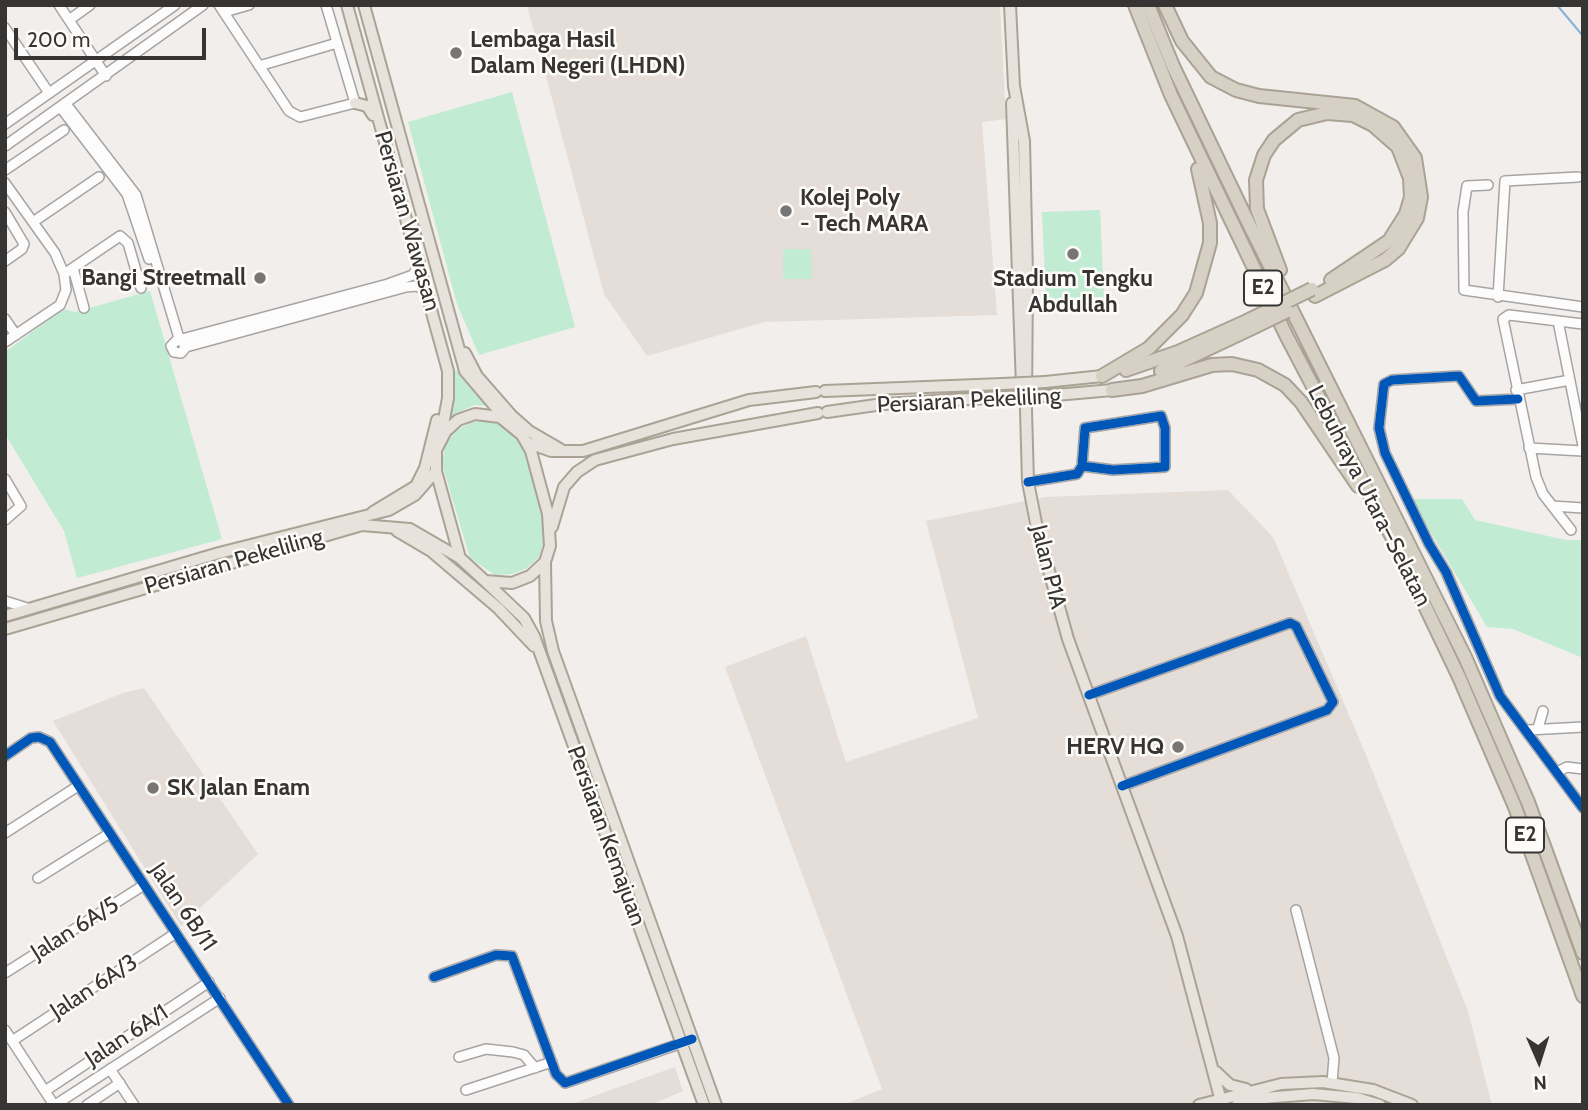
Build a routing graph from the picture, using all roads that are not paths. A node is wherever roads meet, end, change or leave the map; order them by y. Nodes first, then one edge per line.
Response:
1 (59, 5) edge
2 (90, 5) edge
3 (175, 5) edge
4 (203, 5) edge
5 (249, 5) edge
6 (326, 5) edge
7 (347, 5) edge
8 (364, 5) edge
9 (1010, 5) edge
10 (1135, 5) edge
11 (1148, 5) edge
12 (1166, 5) edge
13 (222, 9) edge
14 (69, 20) junction
15 (5, 28) edge
16 (1144, 35) junction
17 (337, 43) junction
18 (96, 61) junction
19 (259, 66) junction
20 (106, 76) junction
21 (49, 93) junction
22 (355, 103) junction
23 (63, 106) junction
24 (5, 124) edge
25 (380, 126) junction
26 (64, 130) dead end
27 (5, 146) edge
28 (5, 170) edge
29 (99, 177) dead end
30 (1578, 177) dead end
31 (5, 183) edge
32 (1488, 185) dead end
33 (5, 212) edge
34 (33, 222) junction
35 (5, 261) edge
36 (420, 262) junction
37 (68, 271) junction
38 (1282, 287) junction
39 (141, 288) dead end
40 (428, 291) junction
41 (1313, 293) junction
42 (1498, 297) junction
43 (1583, 307) edge
44 (83, 308) dead end
45 (6, 321) edge
46 (1558, 321) junction
47 (1583, 324) edge
48 (1249, 325) junction
49 (16, 335) junction
50 (456, 337) junction
51 (180, 341) junction
52 (5, 342) edge
53 (448, 371) junction
54 (1102, 376) junction
55 (1570, 382) junction
56 (1583, 384) edge
57 (1112, 390) junction
58 (1517, 395) junction
59 (509, 422) junction
60 (441, 439) junction
61 (526, 442) junction
62 (1583, 446) edge
63 (1529, 448) junction
64 (1583, 452) edge
65 (569, 453) junction
66 (1082, 466) junction
67 (436, 471) junction
68 (5, 479) edge
69 (1028, 482) junction
70 (1552, 506) junction
71 (1583, 508) edge
72 (371, 514) junction
73 (555, 517) junction
74 (5, 520) edge
75 (387, 526) junction
76 (1571, 530) dead end
77 (551, 532) junction
78 (1391, 535) junction
79 (460, 558) junction
80 (545, 562) junction
81 (485, 581) junction
82 (547, 597) junction
83 (5, 601) edge
84 (28, 608) junction
85 (5, 616) edge
86 (5, 629) edge
87 (539, 650) junction
88 (1090, 695) junction
89 (1543, 711) dead end
90 (1583, 727) edge
91 (1533, 729) junction
92 (5, 756) edge
93 (1558, 769) junction
94 (1583, 769) edge
95 (78, 786) junction
96 (1122, 786) junction
97 (1583, 799) edge
98 (1583, 808) edge
99 (5, 833) edge
100 (110, 833) junction
101 (38, 878) dead end
102 (144, 885) junction
103 (1296, 910) dead end
104 (176, 933) junction
105 (1583, 953) edge
106 (5, 973) edge
107 (434, 977) dead end
108 (209, 982) junction
109 (1583, 996) edge
110 (220, 998) junction
111 (5, 1030) edge
112 (12, 1041) junction
113 (687, 1041) junction
114 (459, 1057) dead end
115 (552, 1062) junction
116 (535, 1068) junction
117 (110, 1069) junction
118 (1213, 1071) junction
119 (120, 1083) junction
120 (1332, 1083) junction
121 (466, 1090) dead end
122 (1253, 1090) junction
123 (45, 1091) junction
124 (1222, 1102) edge
125 (285, 1103) edge
126 (55, 1105) edge
127 (87, 1105) edge
128 (134, 1105) edge
129 (704, 1105) edge
130 (716, 1105) edge
131 (1199, 1105) edge
132 (1237, 1105) edge
133 (1380, 1105) edge
134 (1412, 1105) edge

1 - 14 street
2 - 14 street
3 - 18 street
4 - 20 street
5 - 13 street
6 - 17 street
7 - 25 main road, Persiaran Wawasan
8 - 50 main road, Persiaran Wawasan
9 - 69 main road, Jalan P1A
10 - 16 highway, Lebuhraya Utara–Selatan / E2
11 - 38 highway, Lebuhraya Utara–Selatan / E2
12 - 41 highway
13 - 19 street
14 - 18 street
15 - 21 street
16 - 54 highway
16 - 78 highway, Lebuhraya Utara–Selatan / E2
17 - 19 street
17 - 22 street
18 - 20 street
18 - 21 street
19 - 22 street
20 - 23 street
21 - 24 street
22 - 25 main road
23 - 27 street
23 - 51 street
25 - 36 main road, Persiaran Wawasan
26 - 28 street
29 - 34 street
30 - 42 street
31 - 34 street
32 - 42 street
33 - 35 street
34 - 37 street
36 - 40 main road, Persiaran Wawasan
36 - 51 street
37 - 39 street
37 - 44 street
37 - 49 street
38 - 41 highway
38 - 105 highway, Lebuhraya Utara–Selatan / E2
40 - 51 street
40 - 53 main road, Persiaran Wawasan
41 - 48 highway, bridge
42 - 43 street
45 - 49 street
46 - 47 street
46 - 55 street
46 - 58 street
48 - 54 highway
48 - 57 highway
49 - 52 street
50 - 59 main road, Persiaran Wawasan
50 - 65 main road
53 - 60 main road, Persiaran Wawasan
53 - 72 main road
54 - 65 main road, Persiaran Pekeliling, bridge
55 - 56 street
55 - 58 street
55 - 62 street
57 - 73 main road, Persiaran Pekeliling, bridge
57 - 78 highway
58 - 63 street
58 - 91 street
59 - 60 main road
59 - 61 main road
60 - 67 main road
61 - 65 main road, Persiaran Pekeliling
61 - 77 main road
63 - 64 street
63 - 70 street
66 - 66 street
66 - 69 street
67 - 72 main road, Persiaran Pekeliling
67 - 79 main road
68 - 74 street
69 - 88 main road, Jalan P1A
70 - 71 street
70 - 76 street
72 - 84 main road, Persiaran Pekeliling
73 - 77 main road, Persiaran Pekeliling
73 - 82 main road
75 - 79 main road, Persiaran Pekeliling
75 - 86 main road, Persiaran Pekeliling
75 - 87 main road
77 - 80 main road
78 - 109 highway, Lebuhraya Utara–Selatan / E2
79 - 81 main road
80 - 81 main road
80 - 82 main road, Persiaran Kemajuan
81 - 87 main road, Persiaran Kemajuan
82 - 113 main road, Persiaran Kemajuan
83 - 84 street
84 - 85 main road, Persiaran Pekeliling
87 - 113 main road, Persiaran Kemajuan
88 - 96 main road, Jalan P1A
88 - 96 street
89 - 91 street
90 - 91 street
91 - 93 street
92 - 95 street, Jalan 6B/11
93 - 94 street
93 - 97 street
93 - 98 street
95 - 99 street
95 - 100 street, Jalan 6B/11
96 - 118 main road, Jalan P1A
100 - 101 street
100 - 102 street, Jalan 6B/11
102 - 104 street, Jalan 6B/11
102 - 106 street, Jalan 6A/5
103 - 120 street
104 - 108 street, Jalan 6B/11
104 - 112 street, Jalan 6A/3
107 - 115 street
108 - 110 street, Jalan 6B/11
108 - 123 street, Jalan 6A/1
110 - 117 street
110 - 125 street, Jalan 6B/11
111 - 112 street
112 - 123 street
113 - 115 street
113 - 129 main road, Persiaran Kemajuan
113 - 130 main road, Persiaran Kemajuan
114 - 116 street
115 - 116 street
116 - 121 street
117 - 119 street
117 - 126 street
118 - 122 main road
118 - 124 main road, Jalan P1A
118 - 131 main road
119 - 127 street
119 - 128 street
120 - 122 main road
120 - 134 main road
122 - 124 main road
123 - 126 street
124 - 131 main road
132 - 133 main road

